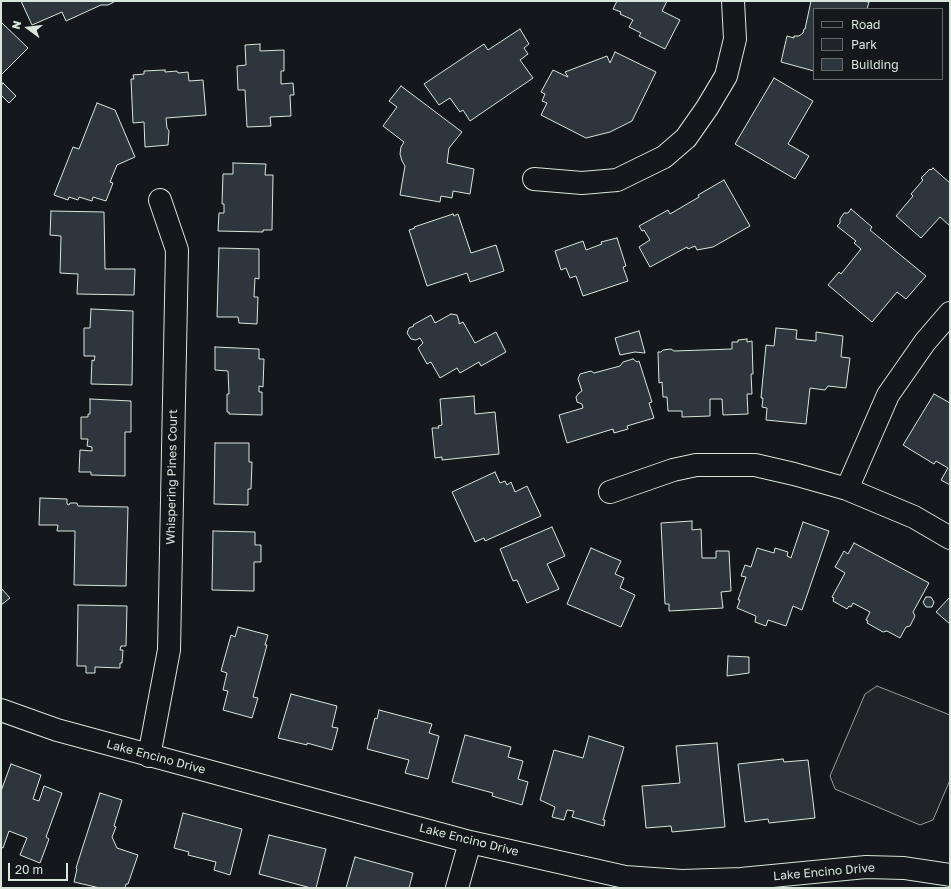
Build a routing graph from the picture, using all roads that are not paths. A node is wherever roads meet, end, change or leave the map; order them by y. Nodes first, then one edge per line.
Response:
1 (733, 1) edge
2 (534, 179) dead end
3 (160, 200) dead end
4 (950, 313) edge
5 (847, 489) junction
6 (610, 492) dead end
7 (950, 538) edge
8 (1, 710) edge
9 (149, 756) junction
10 (470, 842) junction
11 (950, 875) edge
12 (457, 888) edge

1 - 2 street
3 - 9 street, Whispering Pines Court
4 - 5 street
5 - 6 street
5 - 7 street
8 - 9 street, Lake Encino Drive
9 - 10 street, Lake Encino Drive
10 - 11 street, Lake Encino Drive
10 - 12 street

